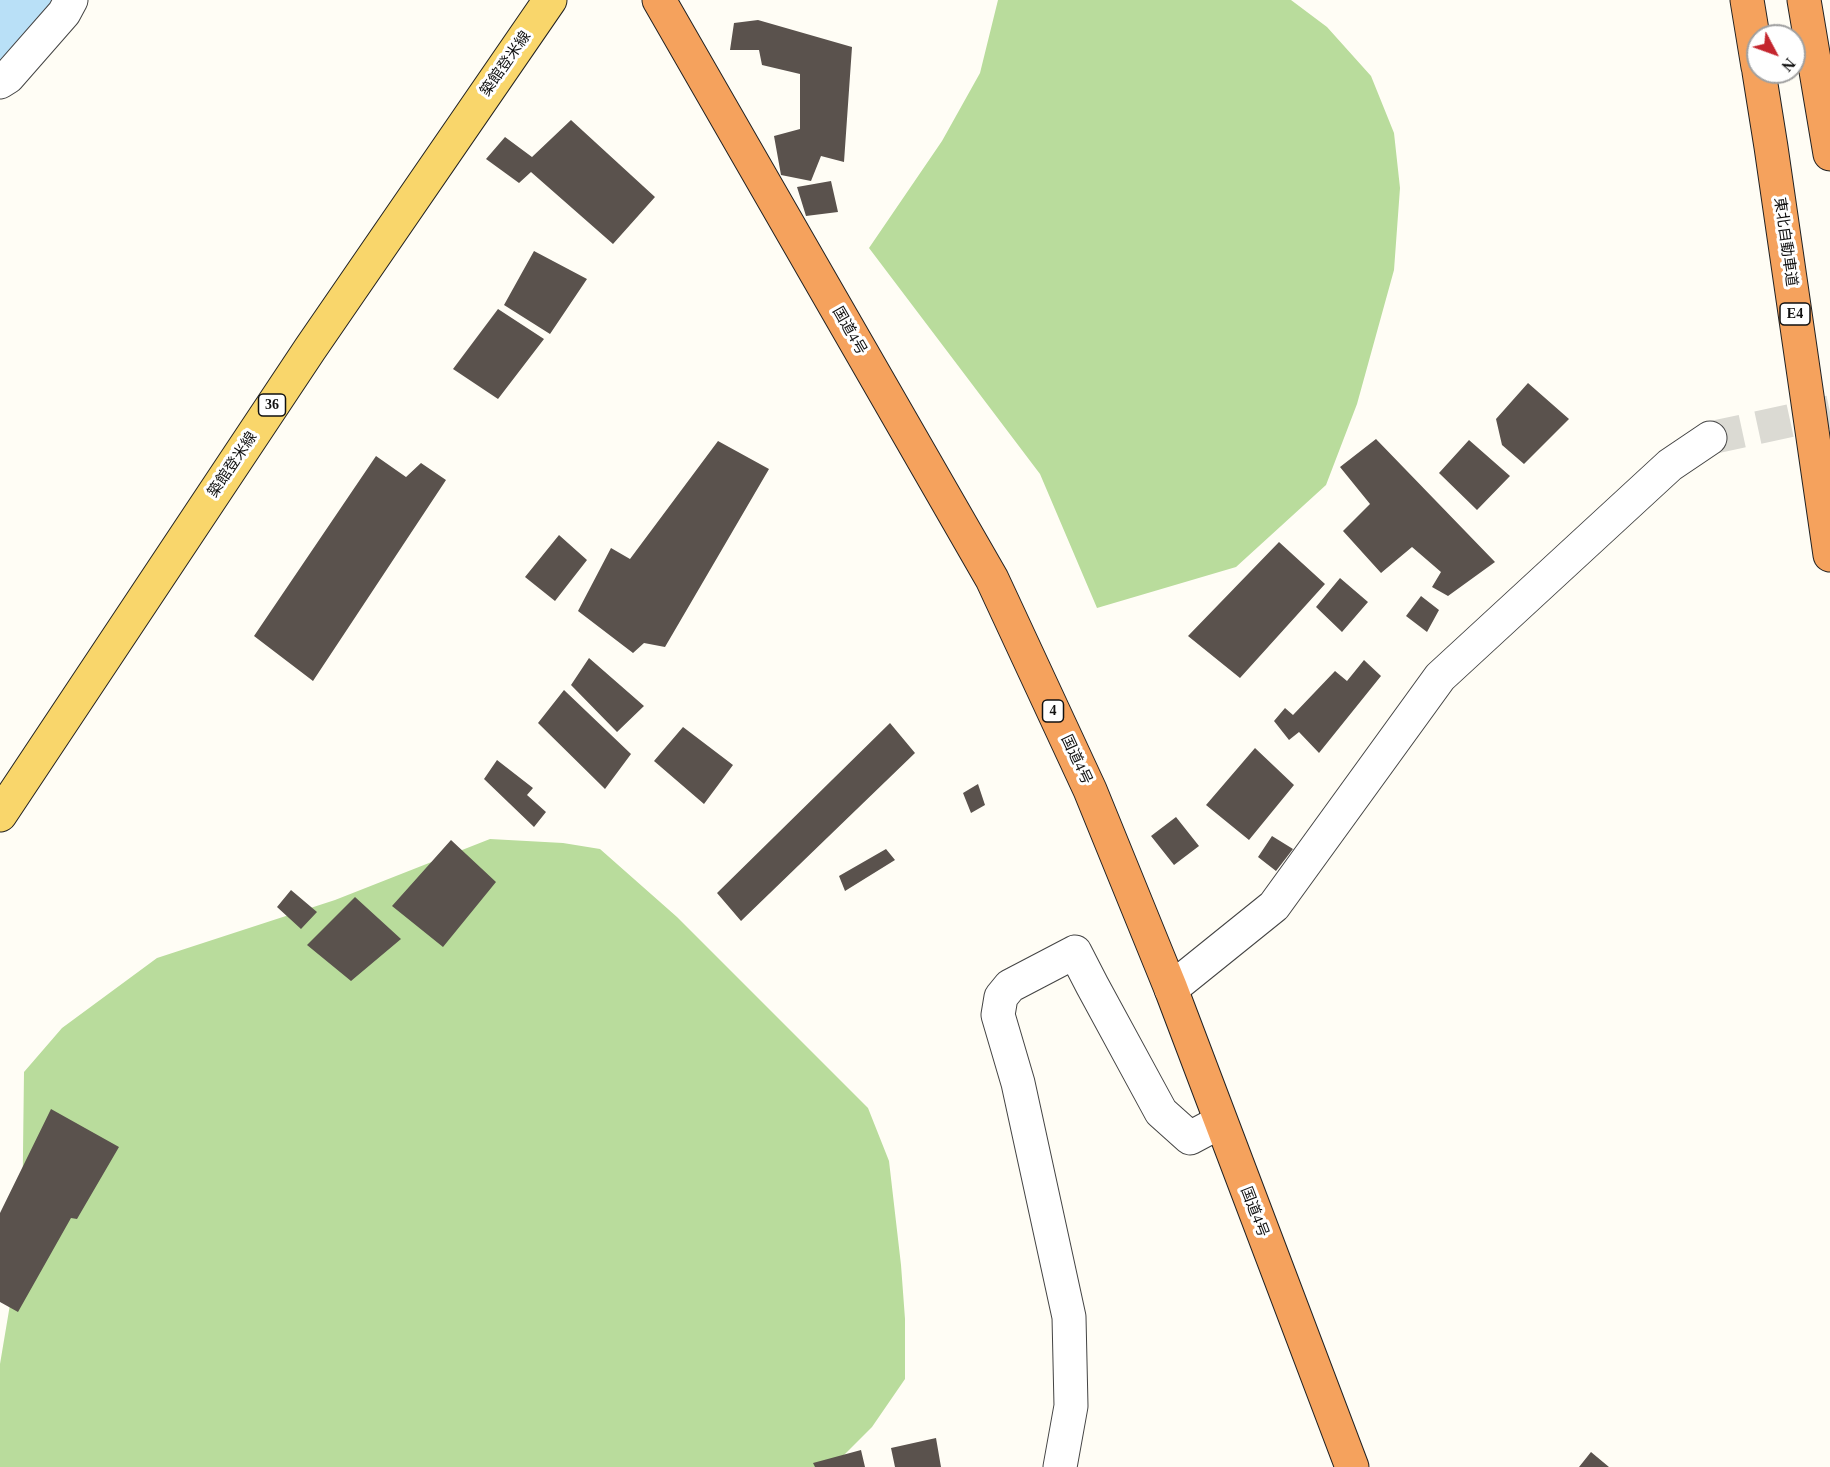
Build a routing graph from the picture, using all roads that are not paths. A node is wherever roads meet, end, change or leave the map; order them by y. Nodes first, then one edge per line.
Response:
1 (71, 0) edge
2 (550, 0) edge
3 (659, 0) edge
4 (1747, 0) edge
5 (1804, 0) edge
6 (1751, 24) edge
7 (0, 82) edge
8 (1761, 84) edge
9 (1830, 154) edge
10 (1710, 438) tunnel mouth
11 (1830, 555) edge
12 (0, 815) edge
13 (1171, 989) junction
14 (1220, 1122) junction
15 (1060, 1467) edge
16 (1352, 1467) edge

1 - 7 street
2 - 12 main road, 築館登米線 / 36
3 - 13 highway, 国道4号 / 4
4 - 6 highway
5 - 9 highway
8 - 11 highway, 東北自動車道 / E4
10 - 13 street
13 - 14 highway, 国道4号 / 4
14 - 15 street
14 - 16 highway, 国道4号 / 4

